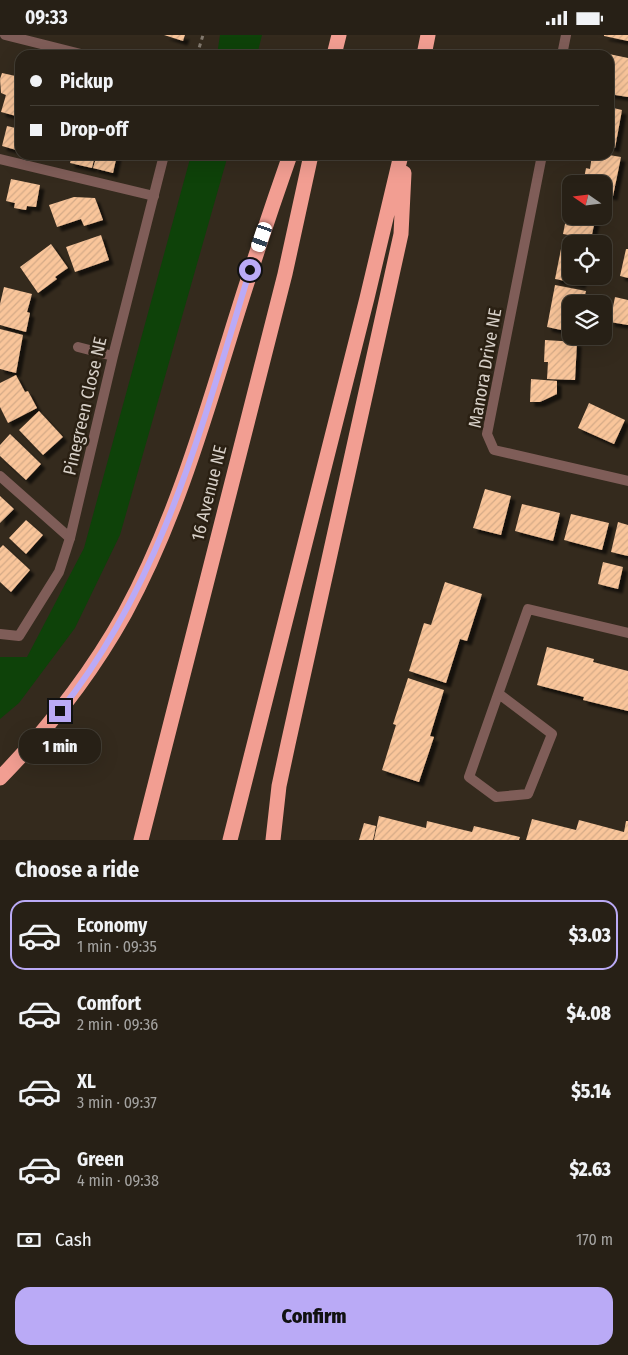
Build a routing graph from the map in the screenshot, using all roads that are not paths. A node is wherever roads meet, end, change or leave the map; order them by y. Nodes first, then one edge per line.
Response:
1 (5, 35) edge
2 (428, 35) edge
3 (566, 35) edge
4 (65, 50) edge
5 (425, 50) edge
6 (563, 50) edge
7 (0, 159) edge
8 (163, 160) edge
9 (288, 160) edge
10 (310, 160) edge
11 (400, 160) edge
12 (405, 160) edge
13 (541, 160) edge
14 (154, 196) junction
15 (78, 347) dead end
16 (113, 356) junction
17 (0, 476) edge
18 (628, 481) edge
19 (70, 538) junction
20 (628, 633) edge
21 (0, 634) edge
22 (499, 694) junction
23 (0, 778) edge
24 (141, 840) edge
25 (230, 840) edge
26 (273, 840) edge

1 - 4 street
2 - 5 highway
3 - 6 street
7 - 14 street
8 - 14 street, Pinegreen Close NE
9 - 23 highway
10 - 24 highway, 16 Avenue NE
11 - 25 highway
12 - 26 highway
13 - 18 street, Manora Drive NE
14 - 16 street, Pinegreen Close NE
15 - 16 street
16 - 19 street, Pinegreen Close NE
17 - 19 street
19 - 21 street, Pinegreen Close NE
20 - 22 street
22 - 22 street

